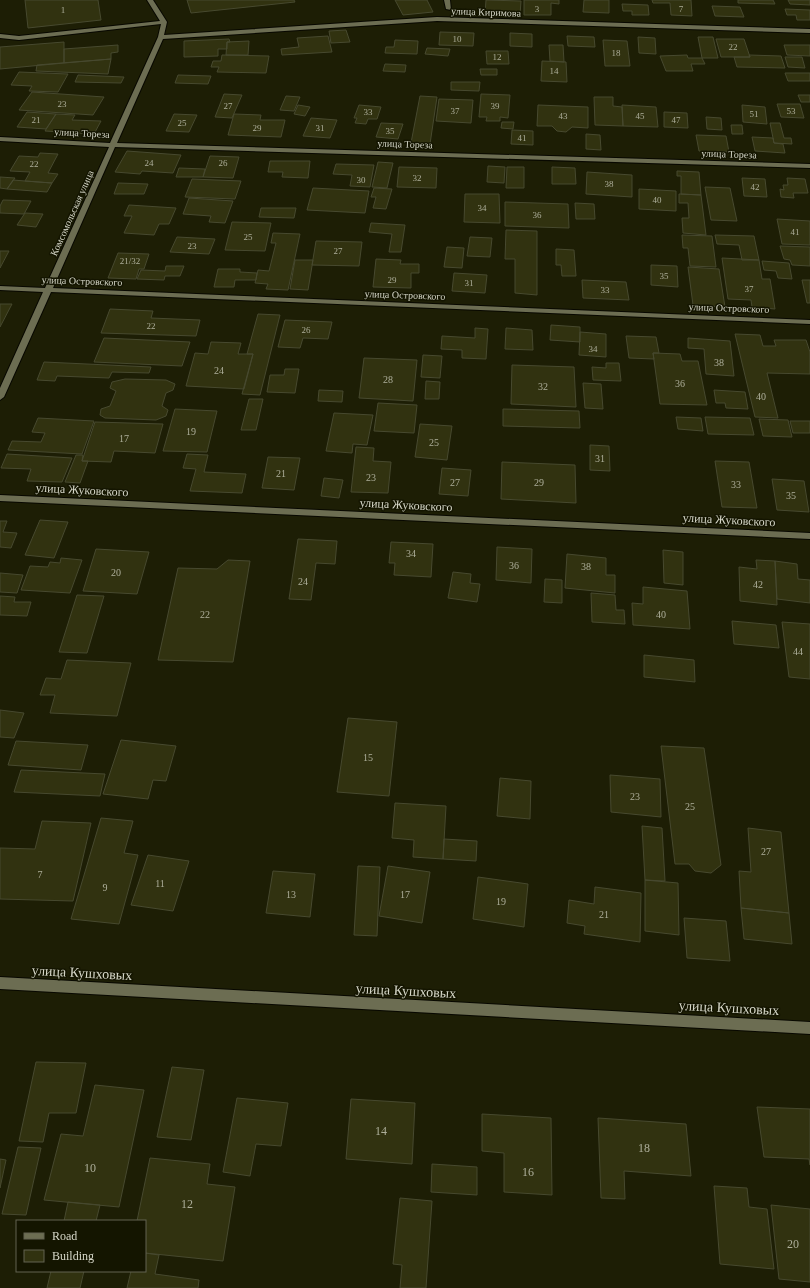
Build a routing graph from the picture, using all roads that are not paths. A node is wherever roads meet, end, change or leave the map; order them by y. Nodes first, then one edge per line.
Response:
1 (150, 0) edge
2 (447, 0) edge
3 (449, 9) dead end
4 (164, 22) junction
5 (810, 31) edge
6 (0, 36) edge
7 (161, 37) junction
8 (0, 139) edge
9 (113, 145) junction
10 (810, 166) edge
11 (0, 288) edge
12 (48, 290) junction
13 (810, 322) edge
14 (0, 396) edge
15 (0, 498) edge
16 (810, 536) edge
17 (0, 983) edge
18 (810, 1028) edge

1 - 4 street
2 - 3 street
4 - 6 street
4 - 7 street, Комсомольская улица
5 - 7 street, улица Киримова
7 - 9 street, Комсомольская улица
8 - 9 street, улица Тореза
9 - 10 street, улица Тореза
9 - 12 street, Комсомольская улица
11 - 12 street, улица Островского
12 - 13 street, улица Островского
12 - 14 street, Комсомольская улица
15 - 16 street, улица Жуковского
17 - 18 street, улица Кушховых

